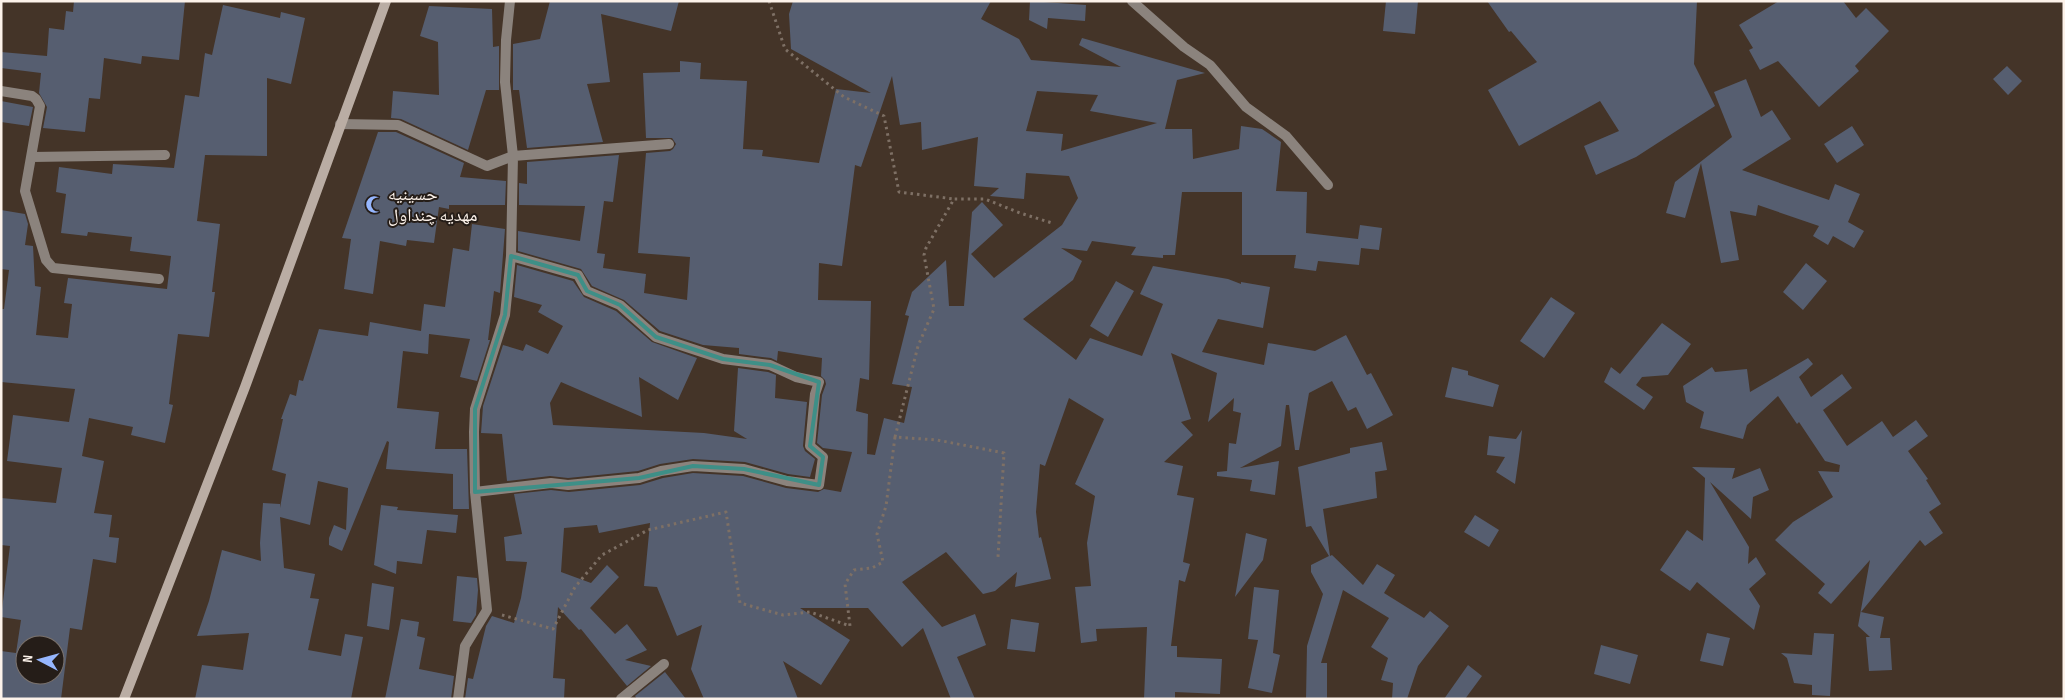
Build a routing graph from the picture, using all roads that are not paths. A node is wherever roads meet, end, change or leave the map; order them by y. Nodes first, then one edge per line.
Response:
1 (386, 1) edge
2 (510, 1) edge
3 (1132, 1) edge
4 (1, 91) edge
5 (340, 124) junction
6 (669, 144) dead end
7 (165, 155) dead end
8 (513, 156) junction
9 (32, 157) junction
10 (1328, 185) dead end
11 (512, 256) junction
12 (159, 279) dead end
13 (475, 492) junction
14 (664, 664) dead end
15 (124, 699) edge
16 (458, 699) edge
17 (621, 699) edge

1 - 5 main road
2 - 8 street
3 - 10 street
4 - 9 street
5 - 8 street
5 - 15 main road
6 - 8 street
7 - 9 street
8 - 11 street
9 - 12 street
11 - 13 street
11 - 13 street
13 - 16 street
14 - 17 street

